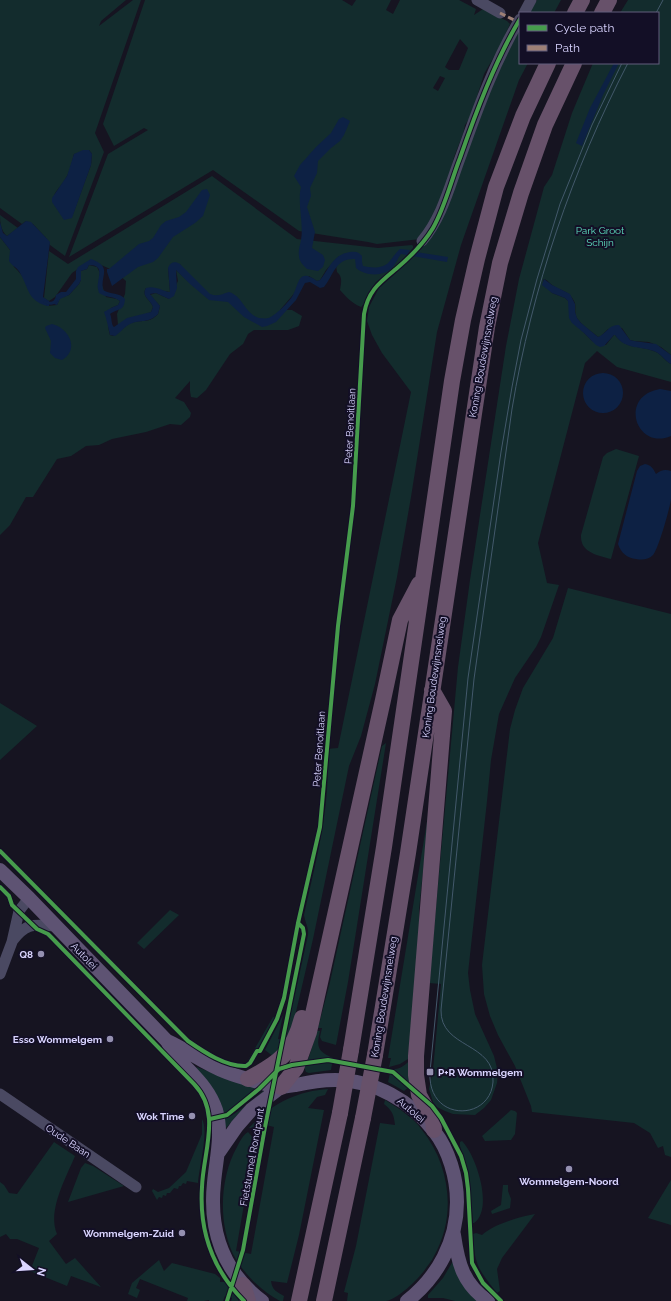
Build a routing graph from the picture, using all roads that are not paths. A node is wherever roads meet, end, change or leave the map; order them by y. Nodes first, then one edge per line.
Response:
1 (477, 0) edge
2 (531, 0) edge
3 (582, 0) edge
4 (609, 0) edge
5 (525, 12) edge
6 (576, 12) edge
7 (603, 12) edge
8 (500, 13) dead end
9 (519, 21) edge
10 (548, 64) edge
11 (574, 64) edge
12 (422, 241) dead end
13 (424, 574) junction
14 (432, 690) junction
15 (0, 870) edge
16 (29, 898) junction
17 (55, 926) junction
18 (12, 942) junction
19 (0, 974) edge
20 (318, 992) junction
21 (167, 1041) junction
22 (248, 1079) junction
23 (281, 1087) junction
24 (0, 1094) edge
25 (434, 1130) junction
26 (217, 1154) junction
27 (136, 1187) dead end
28 (454, 1232) junction
29 (243, 1285) junction
30 (301, 1294) edge
31 (325, 1296) edge
32 (248, 1301) edge
33 (262, 1301) edge
34 (407, 1301) edge
35 (488, 1301) edge

1 - 8 street
2 - 5 street
3 - 6 highway
4 - 7 highway
9 - 12 street
10 - 13 highway
11 - 14 highway, Koning Boudewijnsnelweg
13 - 20 highway
13 - 30 highway, bridge
14 - 25 highway
14 - 31 highway, Koning Boudewijnsnelweg, bridge
15 - 16 main road, Autolei
16 - 17 main road, Autolei
16 - 18 street
17 - 18 street
17 - 21 main road, Autolei
18 - 19 street
20 - 22 highway
20 - 23 highway
21 - 22 main road, Autolei
21 - 26 main road, Autolei
22 - 23 main road, Autolei
23 - 25 main road, Autolei
23 - 26 main road, Autolei
24 - 27 street, Oude Baan
25 - 28 main road, Autolei
26 - 29 main road, Autolei
28 - 34 main road, Autolei
28 - 35 main road, Autolei
29 - 32 highway
29 - 33 main road, Autolei

